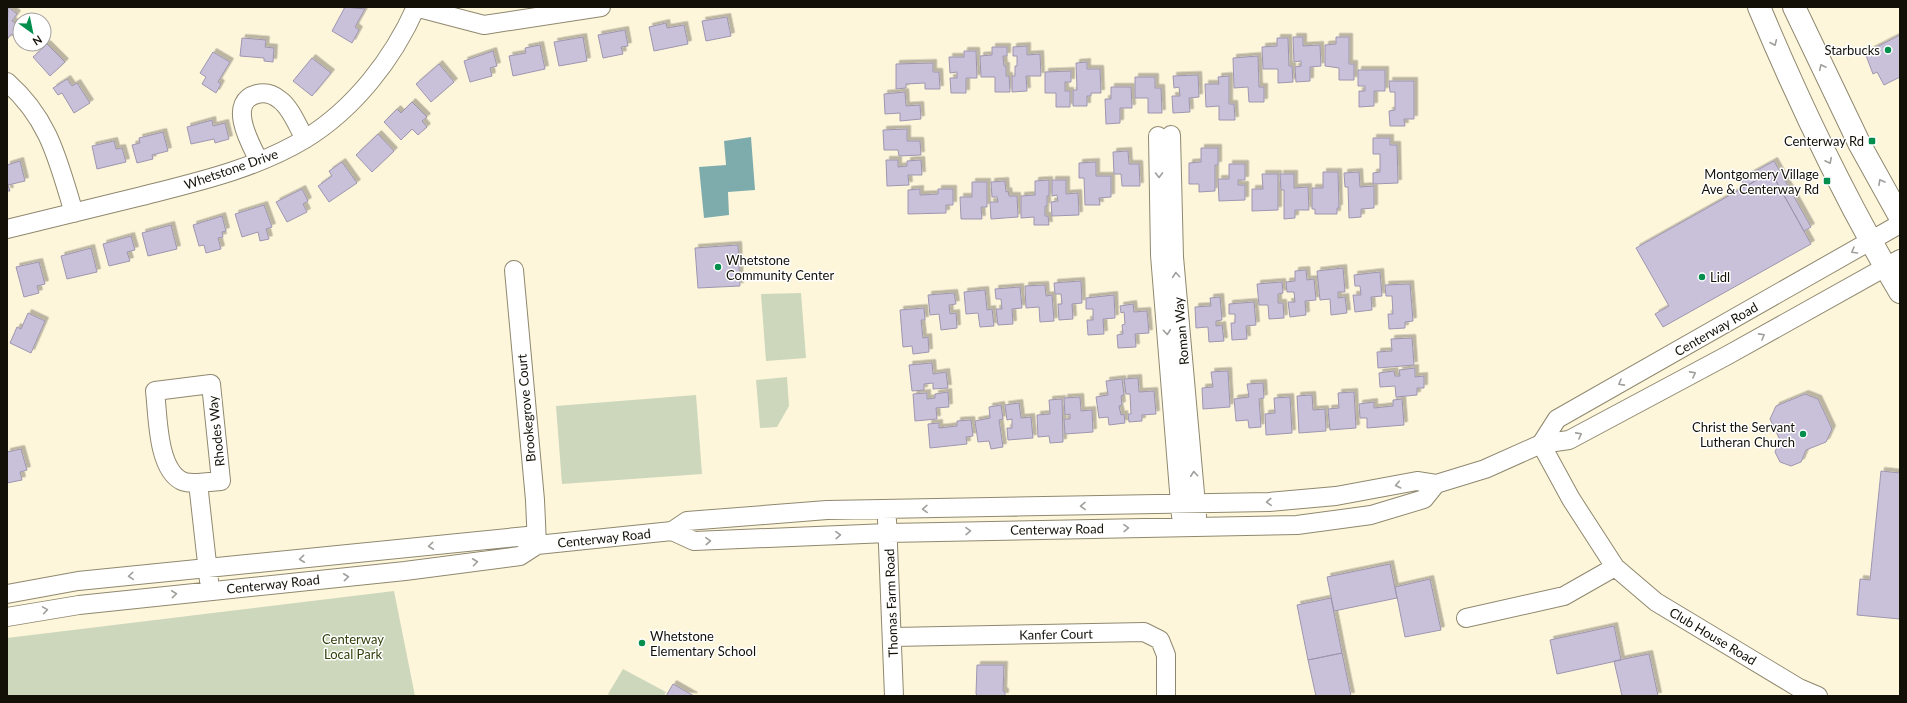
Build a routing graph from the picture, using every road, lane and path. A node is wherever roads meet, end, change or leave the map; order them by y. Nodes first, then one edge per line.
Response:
1 (416, 7) edge
2 (1759, 7) edge
3 (1794, 7) edge
4 (596, 8) edge
5 (7, 82) edge
6 (1164, 135) dead end
7 (305, 139) junction
8 (259, 161) junction
9 (74, 213) junction
10 (1900, 217) edge
11 (1900, 224) edge
12 (7, 229) edge
13 (1871, 241) junction
14 (1893, 264) edge
15 (514, 270) dead end
16 (1900, 292) edge
17 (1542, 444) junction
18 (198, 483) junction
19 (1436, 484) junction
20 (1188, 504) junction
21 (887, 509) junction
22 (1190, 527) junction
23 (672, 531) junction
24 (888, 533) junction
25 (536, 545) junction
26 (1615, 567) junction
27 (208, 569) junction
28 (210, 590) junction
29 (7, 594) edge
30 (7, 617) edge
31 (1466, 618) dead end
32 (893, 637) junction
33 (894, 696) edge
34 (1166, 696) edge
35 (1818, 696) edge

1 - 4 street
1 - 7 street, Whetstone Drive
2 -> 13 main road
10 -> 3 main road
5 - 9 street
6 - 20 street, Roman Way
7 - 8 street, Whetstone Drive
7 - 8 street
8 - 9 street, Whetstone Drive
9 - 12 street, Whetstone Drive
11 - 13 street, Centerway Road
13 - 14 main road
13 -> 17 street, Centerway Road
14 - 16 main road
17 -> 14 street, Centerway Road
15 - 25 street, Brookegrove Court
17 - 19 street, Centerway Road
17 - 26 street, Club House Road
18 - 18 street, Rhodes Way
18 - 27 street
19 -> 20 street, Centerway Road
19 - 22 street, Centerway Road
20 -> 21 street, Centerway Road
20 - 22 street, Roman Way
21 - 23 street, Centerway Road
21 - 24 street, Thomas Farm Road
24 -> 22 street, Centerway Road
23 -> 24 street, Centerway Road
23 - 25 street, Centerway Road
24 - 32 street, Thomas Farm Road
25 -> 27 street, Centerway Road
28 -> 25 street, Centerway Road
26 - 31 street
26 - 35 street, Club House Road
27 - 28 street
27 -> 29 street, Centerway Road
30 -> 28 street, Centerway Road
32 - 33 street, Thomas Farm Road
32 - 34 street, Kanfer Court

